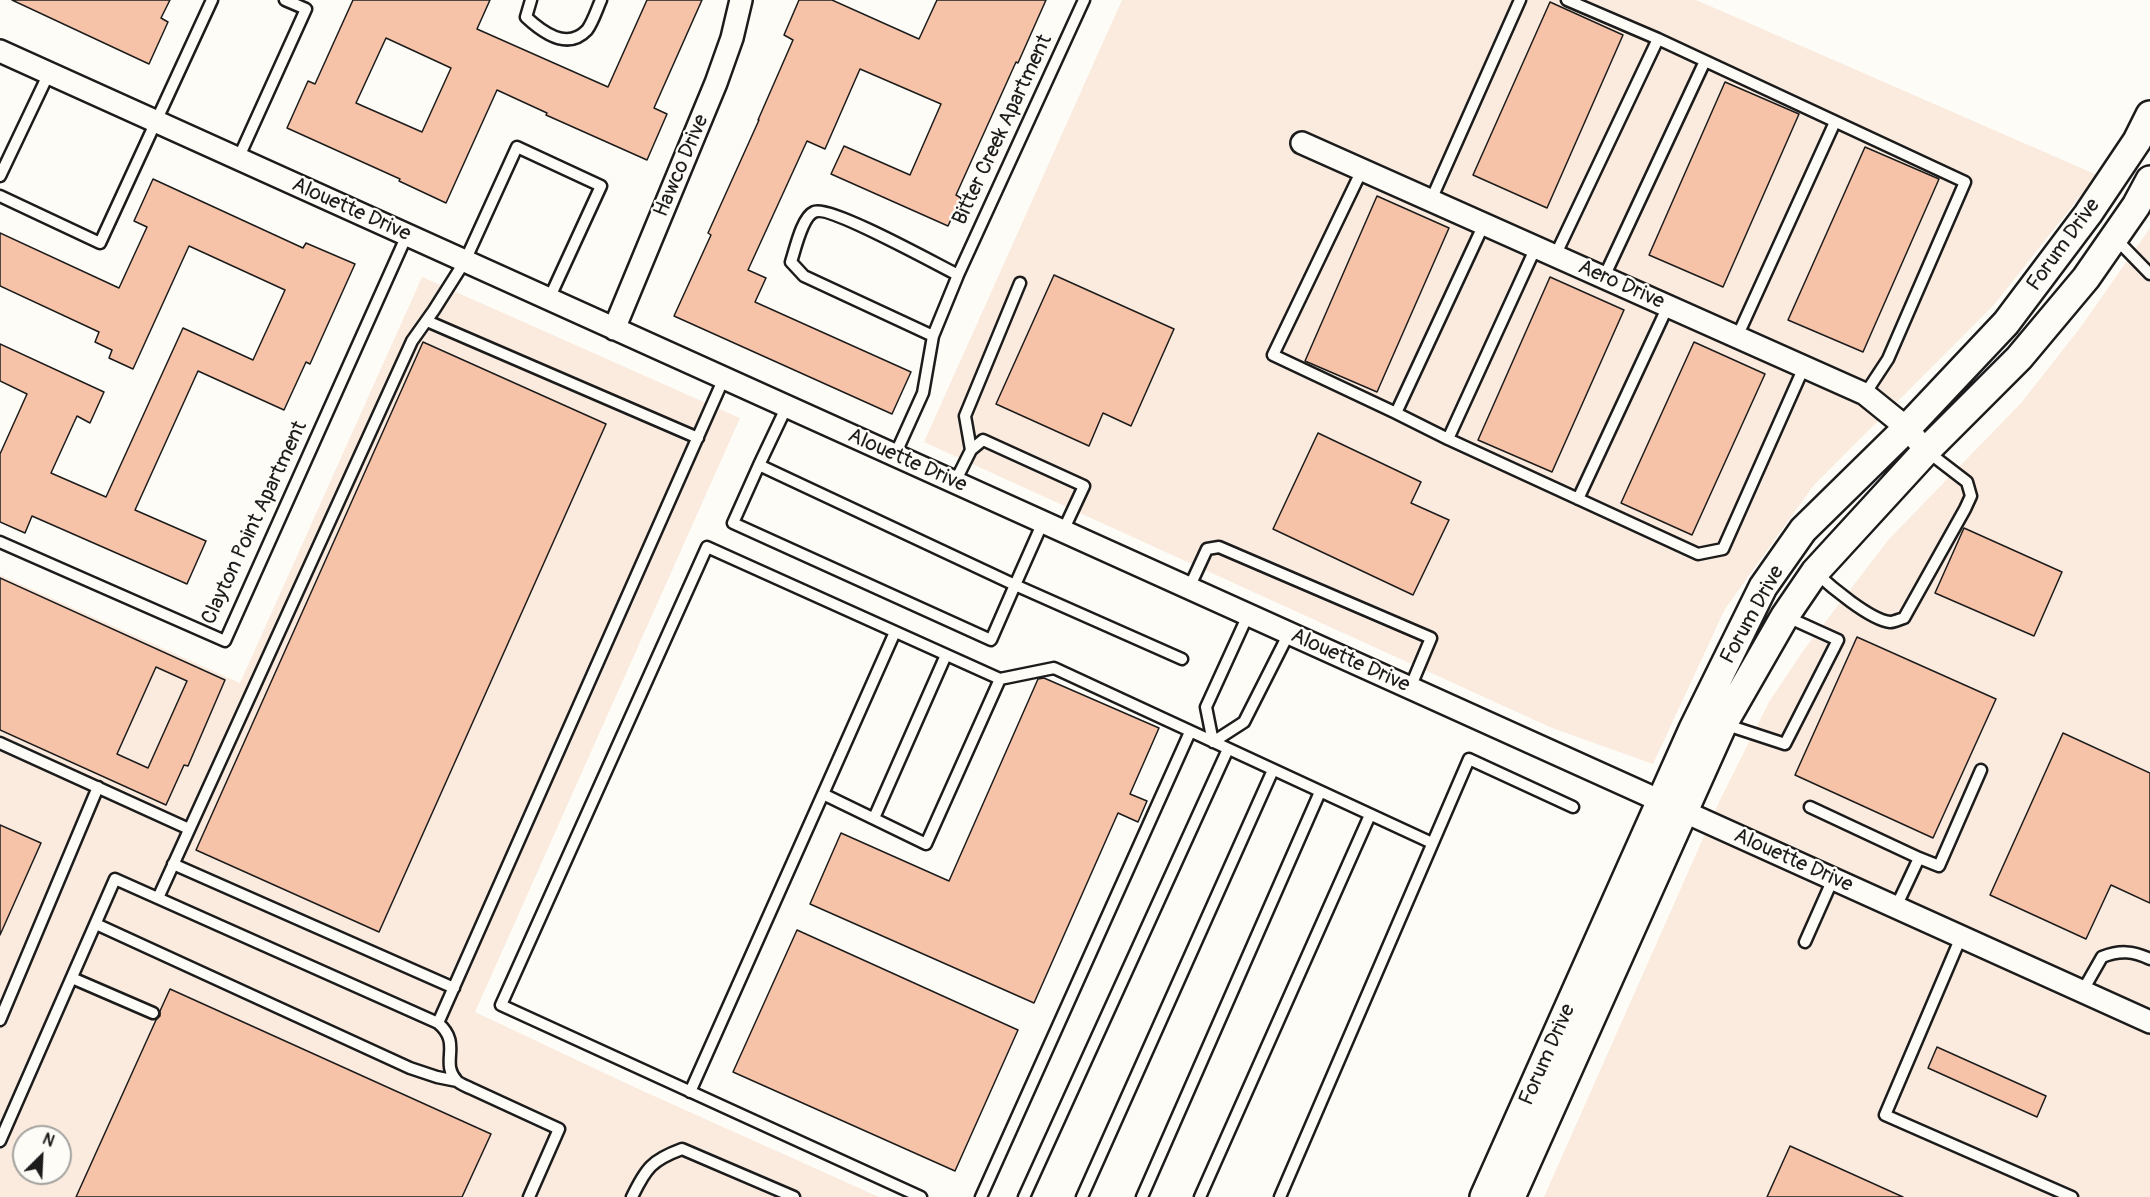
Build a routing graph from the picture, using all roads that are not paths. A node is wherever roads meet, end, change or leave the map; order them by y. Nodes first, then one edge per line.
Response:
1 (212, 0) edge
2 (285, 0) edge
3 (531, 0) edge
4 (601, 0) edge
5 (741, 0) edge
6 (1084, 0) edge
7 (1520, 0) edge
8 (1567, 0) edge
9 (1658, 39) junction
10 (0, 51) edge
11 (1705, 61) junction
12 (49, 73) junction
13 (2150, 115) edge
14 (157, 122) junction
15 (1835, 122) junction
16 (1302, 143) dead end
17 (238, 159) junction
18 (1362, 170) junction
19 (0, 176) edge
20 (2150, 180) edge
21 (0, 196) edge
22 (1431, 200) junction
23 (1484, 224) junction
24 (407, 235) junction
25 (2114, 237) junction
26 (1546, 252) junction
27 (465, 261) junction
28 (2150, 274) edge
29 (958, 275) junction
30 (1604, 277) junction
31 (1020, 283) dead end
32 (549, 299) junction
33 (1668, 306) junction
34 (427, 321) junction
35 (614, 329) junction
36 (933, 336) junction
37 (1737, 337) junction
38 (1804, 367) junction
39 (724, 378) junction
40 (1865, 394) junction
41 (787, 406) junction
42 (1396, 413) junction
43 (1907, 428) junction
44 (698, 438) junction
45 (1448, 439) junction
46 (971, 450) junction
47 (1926, 451) junction
48 (895, 455) junction
49 (759, 465) junction
50 (955, 482) junction
51 (1578, 499) junction
52 (1043, 522) junction
53 (1063, 531) junction
54 (0, 542) edge
55 (1815, 572) junction
56 (1015, 585) junction
57 (1189, 588) junction
58 (1248, 615) junction
59 (1785, 616) junction
60 (895, 632) junction
61 (1289, 633) junction
62 (946, 655) junction
63 (1182, 659) dead end
64 (1000, 679) junction
65 (1410, 688) junction
66 (1723, 724) junction
67 (1190, 732) junction
68 (1213, 742) junction
69 (0, 743) edge
70 (1228, 749) junction
71 (1273, 770) junction
72 (1981, 770) dead end
73 (98, 787) junction
74 (1320, 792) junction
75 (823, 794) junction
76 (1672, 806) junction
77 (1573, 807) dead end
78 (1810, 807) dead end
79 (1370, 815) junction
80 (874, 818) junction
81 (189, 829) junction
82 (1432, 843) junction
83 (1919, 858) junction
84 (173, 864) junction
85 (1833, 879) junction
86 (158, 898) junction
87 (1896, 908) junction
88 (96, 924) junction
89 (1961, 937) junction
90 (1805, 942) dead end
91 (2150, 959) edge
92 (72, 978) junction
93 (454, 988) junction
94 (2082, 992) junction
95 (153, 1013) dead end
96 (0, 1020) edge
97 (2150, 1022) edge
98 (438, 1023) junction
99 (457, 1081) junction
100 (690, 1092) junction
101 (0, 1141) edge
102 (529, 1197) edge
103 (632, 1197) edge
104 (794, 1197) edge
105 (921, 1197) edge
106 (981, 1197) edge
107 (1024, 1197) edge
108 (1082, 1197) edge
109 (1142, 1197) edge
110 (1200, 1197) edge
111 (1280, 1197) edge
112 (1484, 1197) edge
113 (1511, 1197) edge
114 (2072, 1197) edge

1 - 14 lane
2 - 17 lane
3 - 4 lane
5 - 35 street, Hawco Drive
6 - 29 lane, Bitter Creek Apartment
7 - 22 lane
8 - 9 lane
9 - 11 lane
9 - 26 lane
10 - 12 street, Alouette Drive
11 - 15 lane
11 - 30 lane
12 - 14 street, Alouette Drive
12 - 19 lane
13 - 43 street, Forum Drive
14 - 17 street, Alouette Drive
14 - 21 lane
15 - 37 lane
15 - 40 lane
16 - 18 street, Aero Drive
17 - 24 street, Alouette Drive
18 - 22 street, Aero Drive
18 - 42 lane
20 - 25 street, Forum Drive
22 - 23 street, Aero Drive
23 - 26 street, Aero Drive
23 - 42 lane
24 - 27 street, Alouette Drive
24 - 54 lane, Clayton Point Apartment
25 - 28 lane
25 - 47 street, Forum Drive
26 - 30 street, Aero Drive
26 - 45 lane
27 - 32 street, Alouette Drive
27 - 32 lane
27 - 34 lane
29 - 36 lane, Bitter Creek Apartment
29 - 36 lane
30 - 33 street, Aero Drive
31 - 46 lane
32 - 35 street, Alouette Drive
33 - 37 street, Aero Drive
33 - 51 lane
34 - 44 lane
34 - 81 lane
35 - 39 street, Alouette Drive
36 - 48 lane, Bitter Creek Apartment
37 - 38 street, Aero Drive
38 - 40 street, Aero Drive
38 - 51 lane
39 - 41 street, Alouette Drive
39 - 44 lane
40 - 43 street, Aero Drive
41 - 48 street, Alouette Drive
41 - 49 lane
42 - 45 lane
43 - 47 street, Aero Drive
43 - 76 street, Forum Drive
44 - 93 lane
45 - 51 lane
46 - 50 lane
46 - 53 lane
47 - 55 street, Forum Drive
47 - 55 lane
48 - 50 street, Alouette Drive
49 - 56 lane
49 - 56 lane
50 - 52 street, Alouette Drive
52 - 53 street, Alouette Drive
52 - 56 lane
53 - 57 street, Alouette Drive
55 - 59 street, Forum Drive
56 - 63 lane
57 - 58 street, Alouette Drive
57 - 65 lane
58 - 61 street, Alouette Drive
58 - 68 lane
59 - 66 street, Forum Drive
59 - 66 lane
60 - 62 lane
60 - 75 lane
60 - 100 lane
61 - 65 street, Alouette Drive
61 - 68 lane
62 - 64 lane
62 - 80 lane
64 - 67 lane
64 - 80 lane
65 - 76 street, Alouette Drive
66 - 76 street, Forum Drive
67 - 68 lane
67 - 106 lane
68 - 70 lane
69 - 73 lane
70 - 71 lane
70 - 107 lane
71 - 74 lane
71 - 108 lane
72 - 83 lane
73 - 81 lane
73 - 96 lane
74 - 79 lane
74 - 109 lane
75 - 80 lane
75 - 100 lane
76 - 85 street, Alouette Drive
76 - 112 street, Forum Drive
76 - 113 street, Forum Drive
77 - 82 lane
78 - 83 lane
79 - 82 lane
79 - 110 lane
81 - 84 lane
82 - 111 lane
83 - 87 lane
84 - 86 lane
84 - 93 lane
85 - 87 street, Alouette Drive
85 - 90 lane
86 - 88 lane
86 - 98 lane
87 - 89 street, Alouette Drive
88 - 92 lane
88 - 99 lane
89 - 94 street, Alouette Drive
89 - 114 lane
91 - 94 lane
92 - 95 lane
92 - 101 lane
93 - 98 lane
94 - 97 street, Alouette Drive
98 - 99 lane
99 - 102 lane
100 - 105 lane
103 - 104 lane

